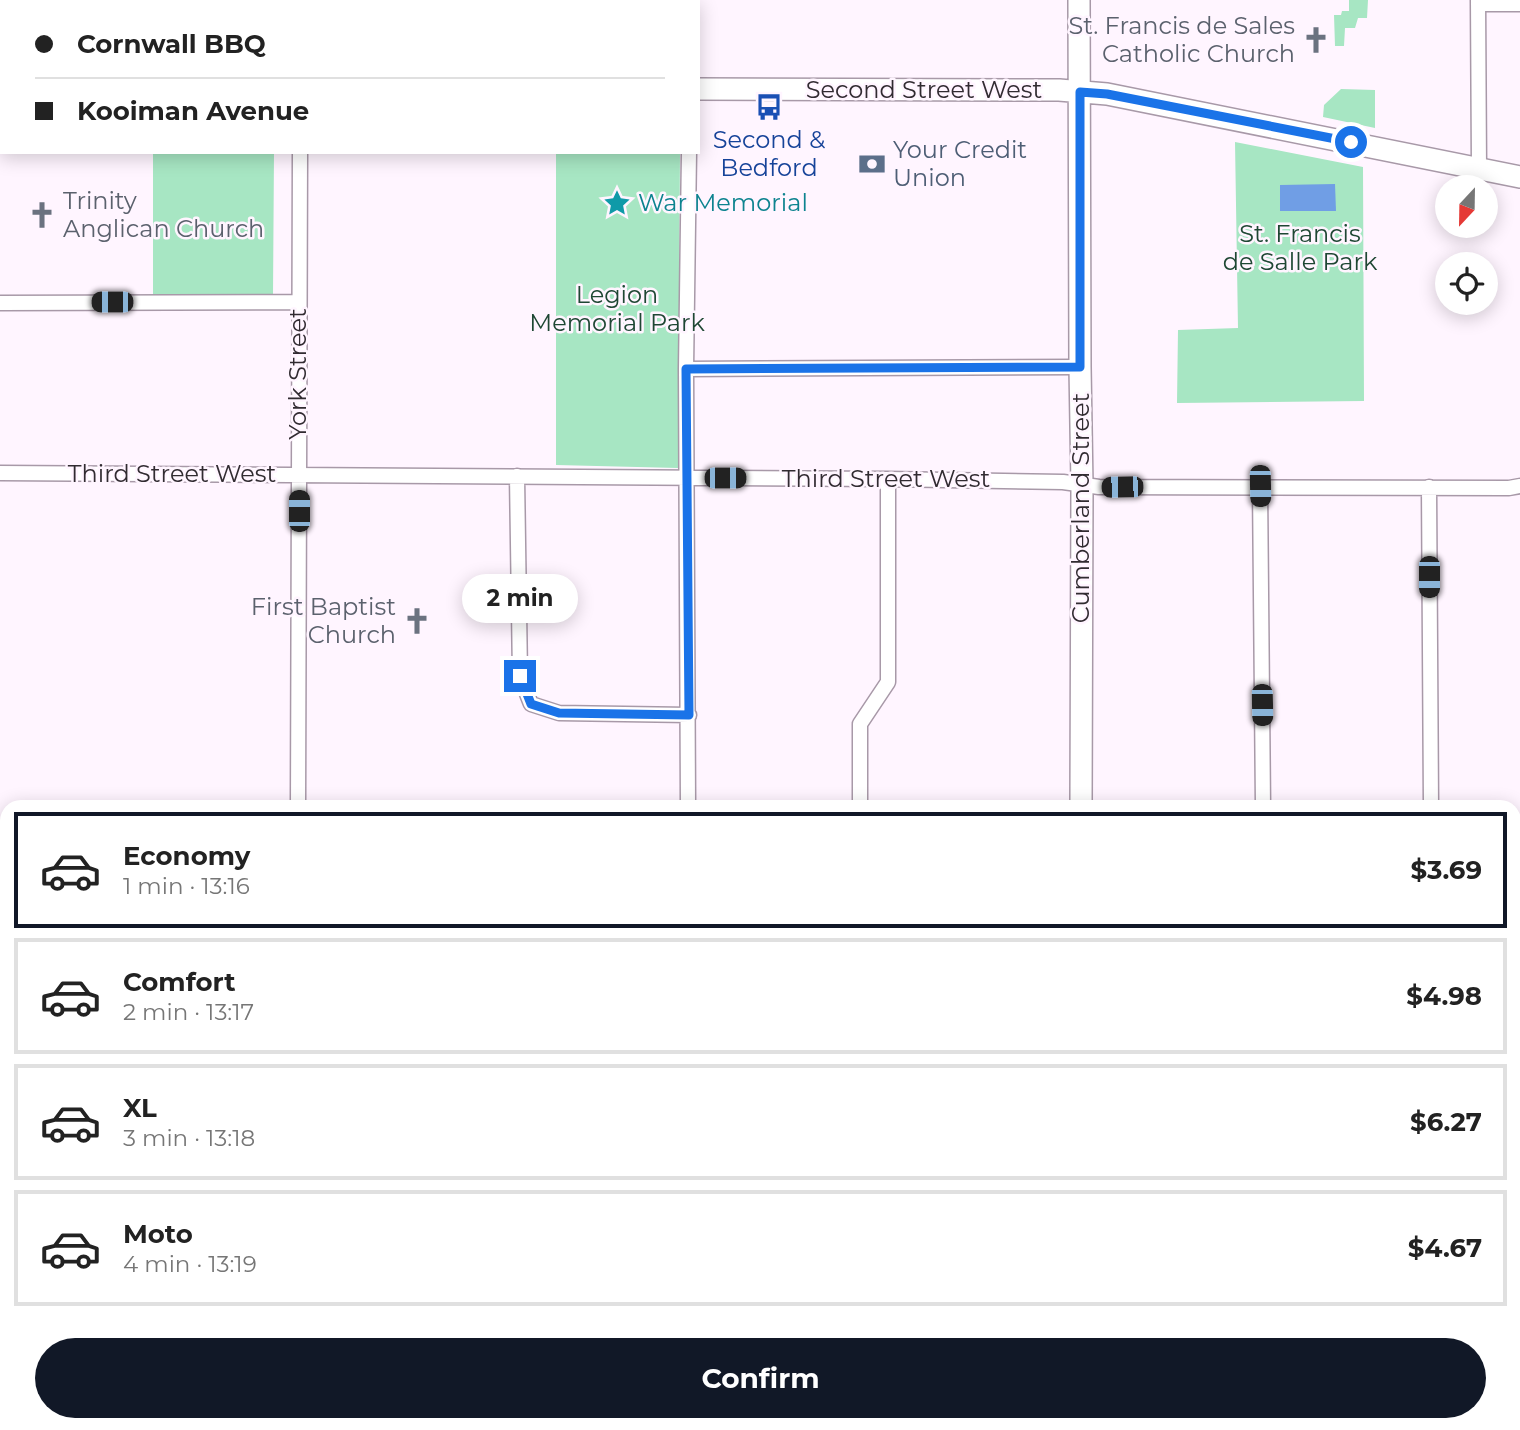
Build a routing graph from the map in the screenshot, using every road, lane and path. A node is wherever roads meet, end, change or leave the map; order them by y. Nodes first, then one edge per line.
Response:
1 (1079, 0) edge
2 (1478, 2) edge
3 (1520, 4) edge
4 (700, 89) edge
5 (1080, 92) junction
6 (300, 154) edge
7 (689, 154) edge
8 (1479, 168) junction
9 (1520, 177) edge
10 (298, 302) junction
11 (0, 303) edge
12 (1080, 367) junction
13 (686, 369) junction
14 (0, 474) edge
15 (299, 474) junction
16 (516, 476) junction
17 (688, 478) junction
18 (888, 479) junction
19 (1082, 485) junction
20 (1260, 486) junction
21 (1520, 486) edge
22 (1429, 487) junction
23 (689, 715) junction
24 (298, 800) edge
25 (688, 800) edge
26 (860, 800) edge
27 (1081, 800) edge
28 (1264, 800) edge
29 (1431, 800) edge

1 - 5 street, Cumberland Street
2 - 3 street
2 - 8 street
4 - 5 street, Second Street West
5 - 8 street, Second Street West
5 - 12 street, Cumberland Street
6 - 10 street, York Street
7 - 13 street
8 - 9 street, Second Street West
10 - 11 street
10 - 15 street, York Street
12 - 13 street
12 - 19 street, Cumberland Street
13 - 17 street
14 - 15 street, Third Street West
15 - 16 street, Third Street West
15 - 24 street, York Street
16 - 17 street, Third Street West
16 - 23 street
17 - 18 street, Third Street West
17 - 23 street
18 - 19 street, Third Street West
18 - 26 street
19 - 20 street, Third Street West
19 - 27 street, Cumberland Street
20 - 22 street, Third Street West
20 - 28 street
21 - 22 street, Third Street West
22 - 29 street
23 - 25 street

